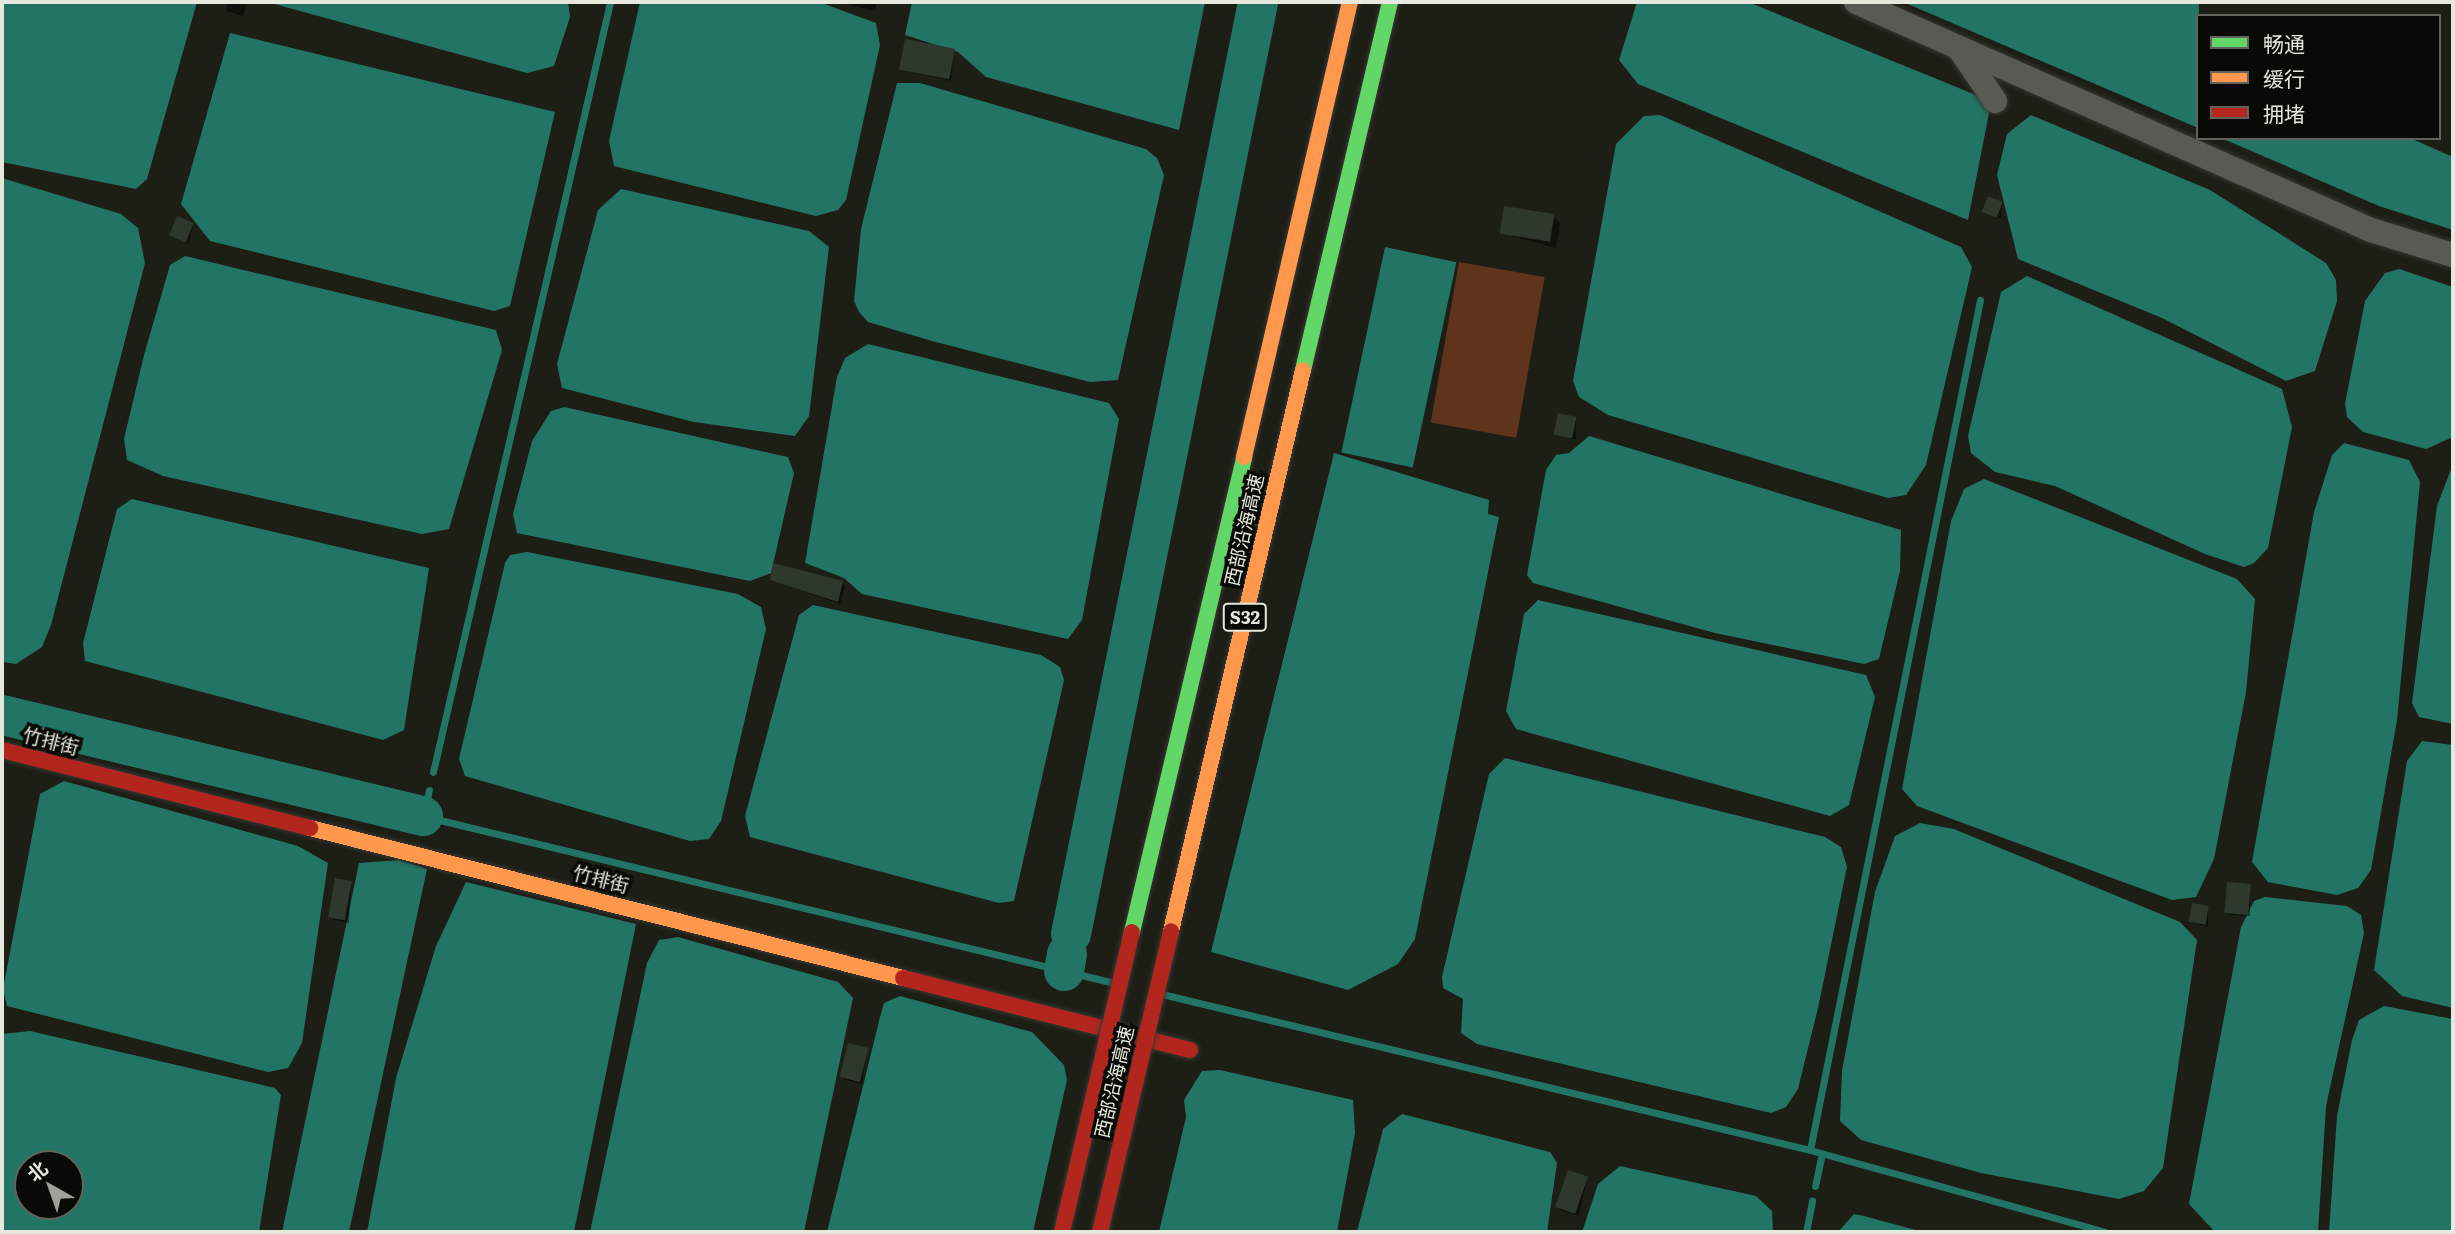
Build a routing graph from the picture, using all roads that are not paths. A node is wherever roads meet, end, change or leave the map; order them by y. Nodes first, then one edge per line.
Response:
1 (1350, 2) edge
2 (1390, 2) edge
3 (1856, 2) edge
4 (1956, 45) junction
5 (1995, 101) dead end
6 (2453, 255) edge
7 (2, 750) edge
8 (1190, 1050) dead end
9 (1062, 1232) edge
10 (1100, 1232) edge

1 - 9 main road, 西部沿海高速 / S32, bridge
2 - 10 main road, 西部沿海高速 / S32, bridge
3 - 4 street
4 - 5 street
4 - 6 street
7 - 8 main road, 竹排街

